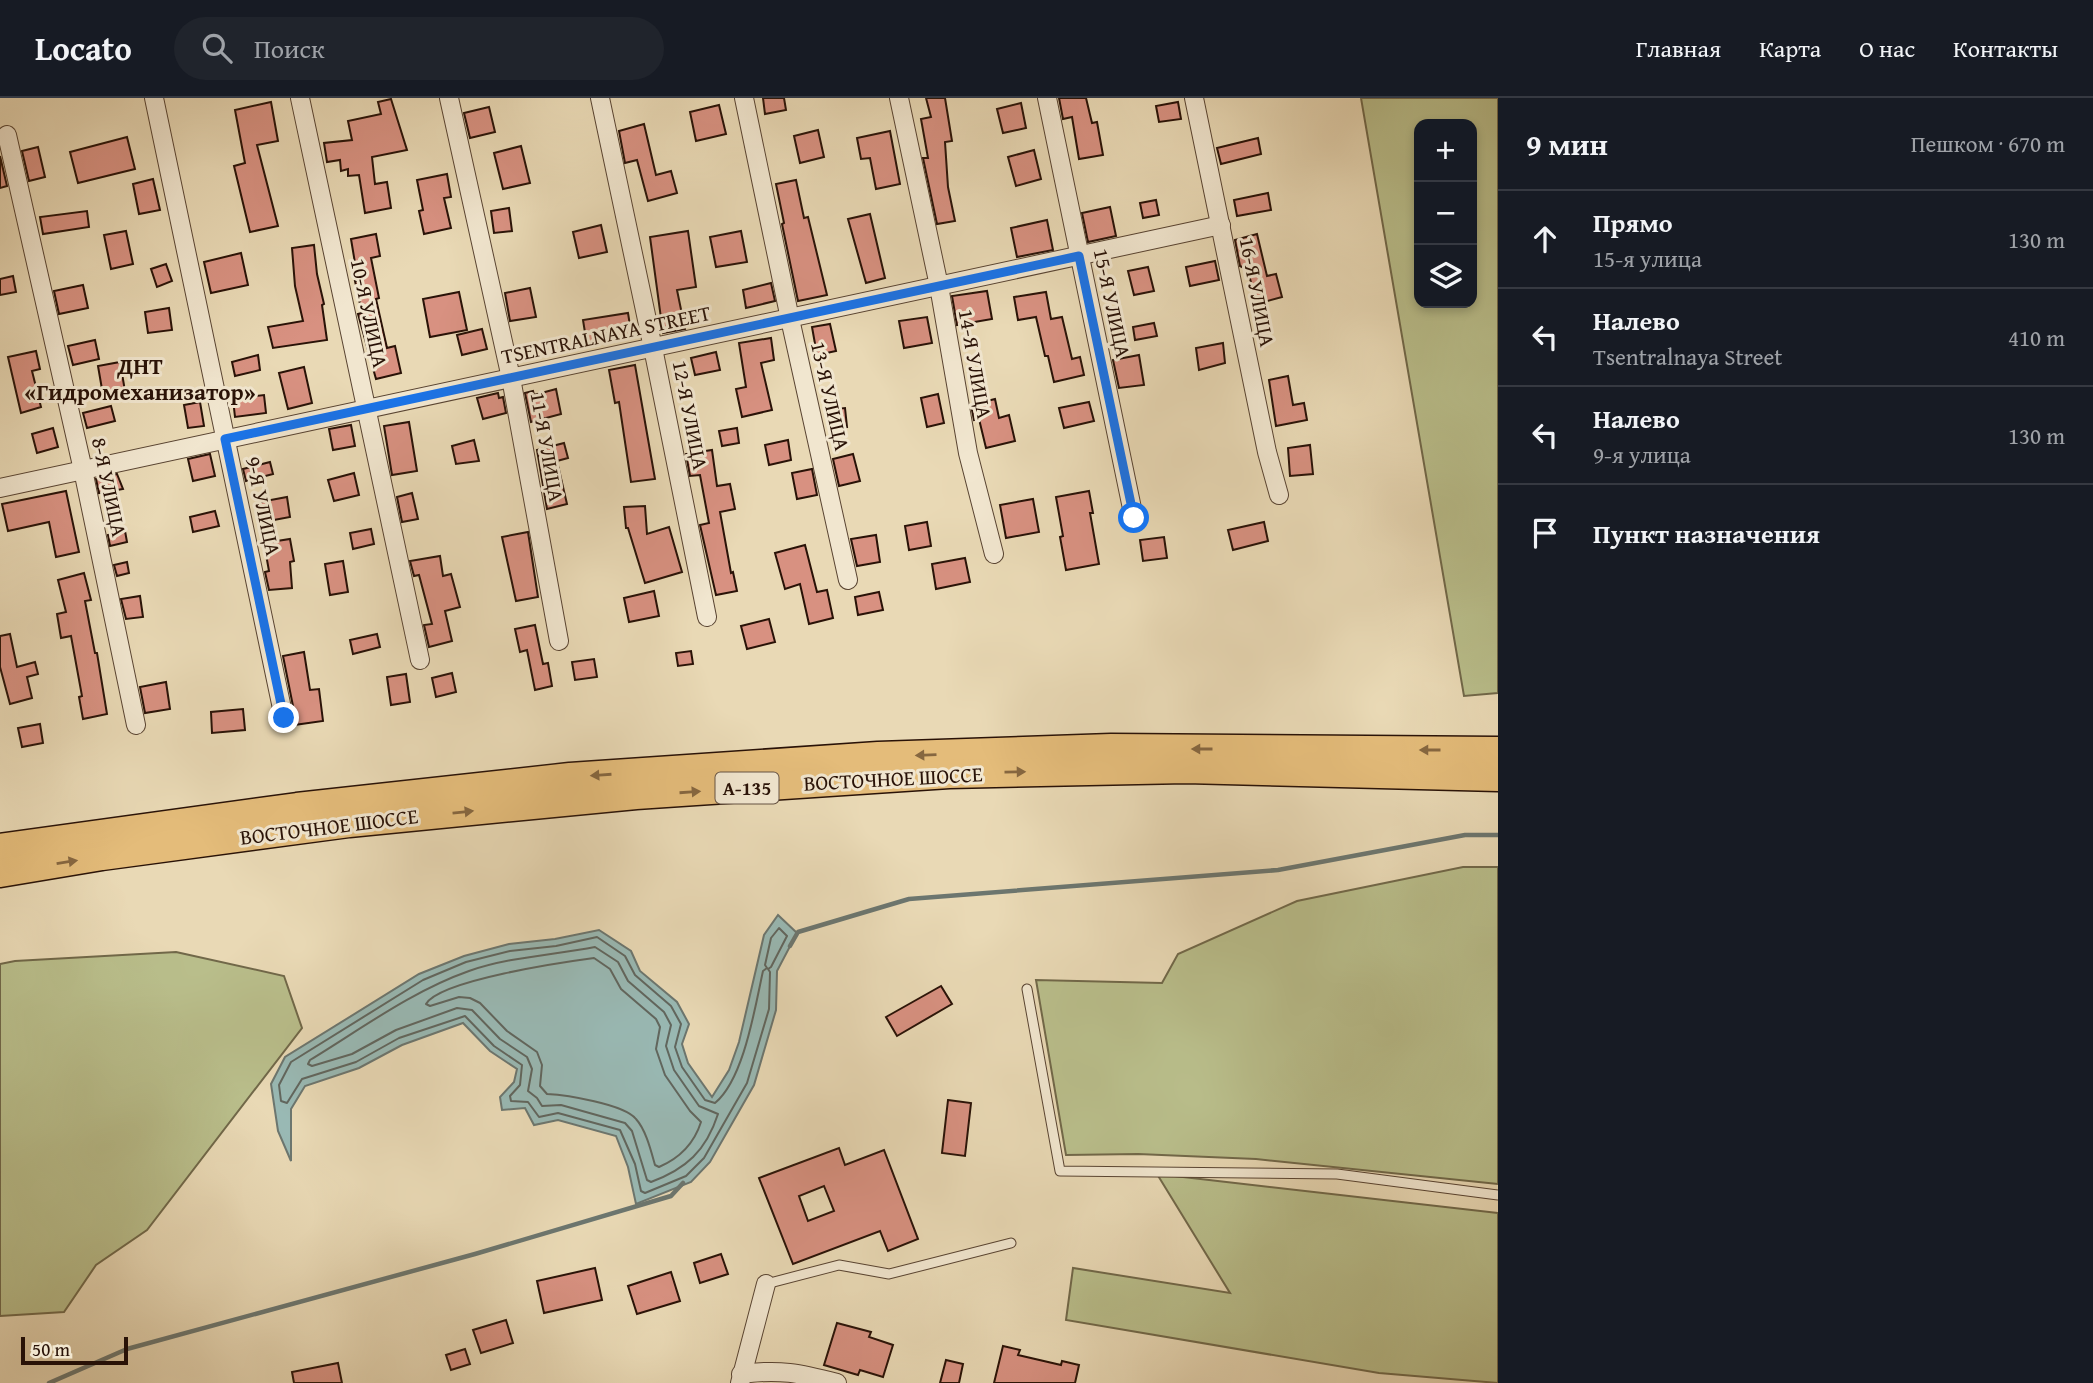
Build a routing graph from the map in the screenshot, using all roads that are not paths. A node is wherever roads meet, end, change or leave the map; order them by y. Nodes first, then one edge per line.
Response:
1 (154, 98) edge
2 (300, 98) edge
3 (449, 98) edge
4 (600, 98) edge
5 (744, 98) edge
6 (899, 98) edge
7 (1048, 98) edge
8 (1194, 98) edge
9 (8, 135) dead end
10 (1221, 225) junction
11 (1079, 256) junction
12 (939, 286) junction
13 (790, 319) junction
14 (653, 348) junction
15 (511, 378) junction
16 (366, 409) junction
17 (225, 439) junction
18 (83, 470) junction
19 (0, 488) edge
20 (1279, 495) dead end
21 (1134, 518) dead end
22 (994, 554) dead end
23 (848, 580) dead end
24 (707, 617) dead end
25 (559, 641) dead end
26 (420, 660) dead end
27 (284, 718) dead end
28 (136, 725) dead end
29 (1498, 751) edge
30 (1498, 777) edge
31 (0, 848) edge
32 (0, 873) edge
33 (1027, 989) dead end
34 (1498, 1195) edge
35 (1011, 1243) dead end
36 (766, 1284) joint
37 (741, 1379) edge
38 (837, 1383) edge

1 - 17 street, 9-Я УЛИЦА
2 - 16 street, 10-Я УЛИЦА
3 - 15 street, 11-Я УЛИЦА
4 - 14 street, 12-Я УЛИЦА
5 - 13 street, 13-Я УЛИЦА
6 - 12 street, 14-Я УЛИЦА
7 - 11 street, 15-Я УЛИЦА
8 - 10 street, 16-Я УЛИЦА
9 - 18 street, 8-Я УЛИЦА
10 - 11 street, TSENTRALNAYA STREET
10 - 20 street, 16-Я УЛИЦА
11 - 12 street, TSENTRALNAYA STREET
11 - 21 street, 15-Я УЛИЦА
12 - 13 street, TSENTRALNAYA STREET
12 - 22 street, 14-Я УЛИЦА
13 - 14 street, TSENTRALNAYA STREET
13 - 23 street, 13-Я УЛИЦА
14 - 15 street, TSENTRALNAYA STREET
14 - 24 street, 12-Я УЛИЦА
15 - 16 street, TSENTRALNAYA STREET
15 - 25 street, 11-Я УЛИЦА
16 - 17 street, TSENTRALNAYA STREET
16 - 26 street, 10-Я УЛИЦА
17 - 18 street, TSENTRALNAYA STREET
17 - 27 street, 9-Я УЛИЦА
18 - 19 street, TSENTRALNAYA STREET
18 - 28 street, 8-Я УЛИЦА
29 -> 31 highway, ВОСТОЧНОЕ ШОССЕ / А-135
32 -> 30 highway, ВОСТОЧНОЕ ШОССЕ / А-135
33 - 34 lane
35 - 36 lane
36 - 37 street
37 - 38 street

